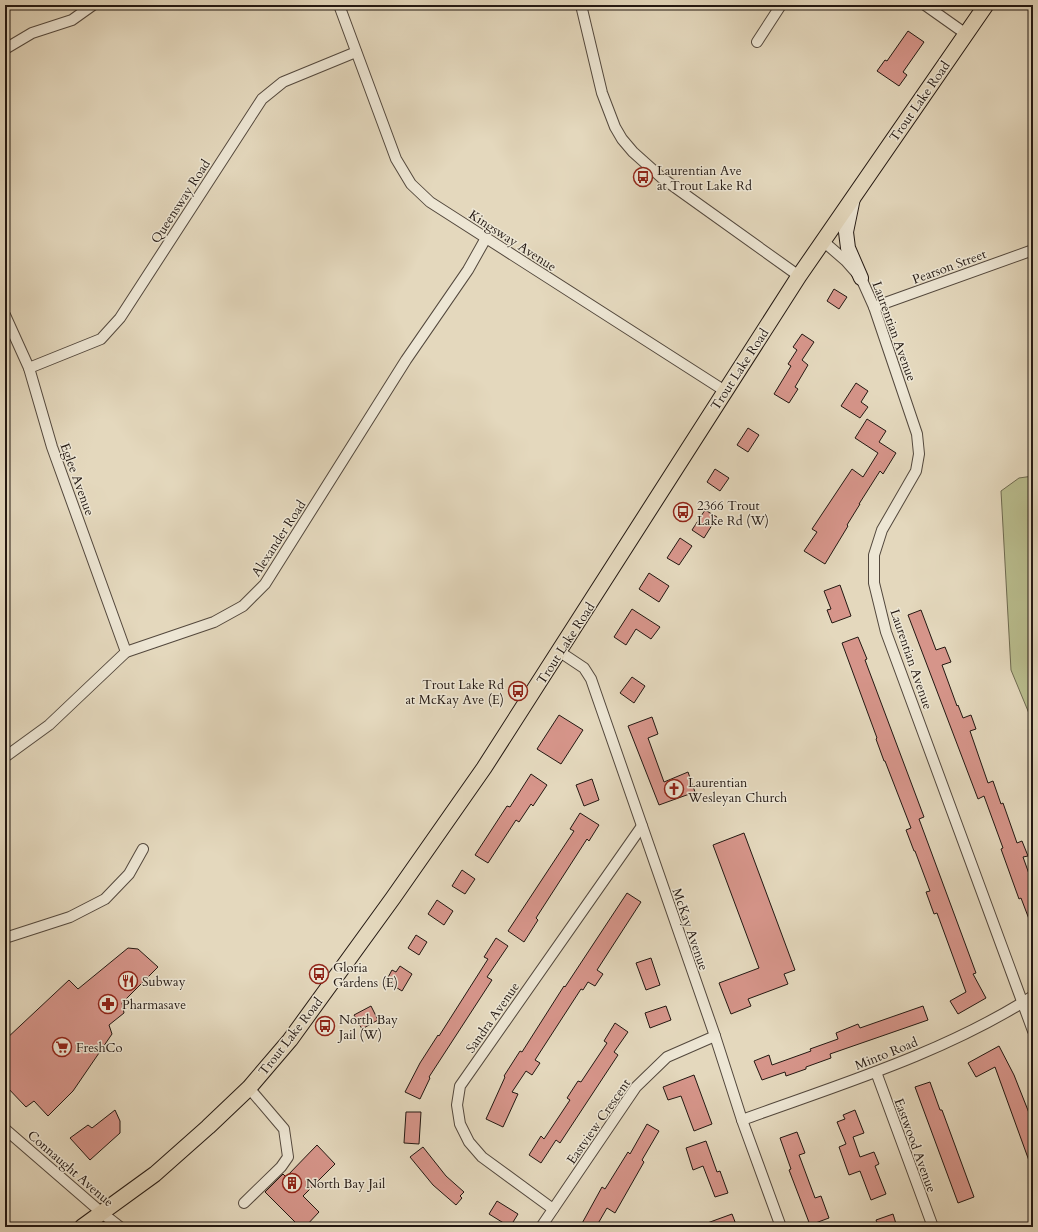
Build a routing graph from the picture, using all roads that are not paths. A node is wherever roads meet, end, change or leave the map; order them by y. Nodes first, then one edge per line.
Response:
1 (93, 5) edge
2 (339, 5) edge
3 (581, 5) edge
4 (781, 5) edge
5 (925, 5) edge
6 (986, 5) edge
7 (966, 34) junction
8 (757, 42) dead end
9 (5, 49) edge
10 (356, 52) junction
11 (853, 197) junction
12 (486, 238) junction
13 (823, 241) junction
14 (1033, 250) edge
15 (799, 276) junction
16 (861, 278) junction
17 (874, 308) junction
18 (5, 315) edge
19 (29, 368) junction
20 (724, 391) junction
21 (126, 652) junction
22 (560, 652) junction
23 (5, 757) edge
24 (642, 826) junction
25 (142, 849) dead end
26 (5, 938) edge
27 (1033, 996) edge
28 (1022, 1002) junction
29 (1033, 1031) edge
30 (715, 1036) junction
31 (876, 1072) junction
32 (249, 1088) junction
33 (742, 1120) junction
34 (5, 1129) edge
35 (244, 1203) dead end
36 (553, 1209) junction
37 (102, 1213) junction
38 (82, 1227) edge
39 (120, 1227) edge
40 (541, 1227) edge
41 (781, 1227) edge
42 (933, 1227) edge

1 - 9 street
2 - 10 street, Kingsway Avenue
3 - 15 street
4 - 8 street
5 - 7 street
6 - 7 main road, Trout Lake Road
7 - 11 main road, Trout Lake Road
10 - 12 street, Kingsway Avenue
10 - 19 street, Queensway Road
11 - 13 main road, Trout Lake Road
11 - 16 main road
12 - 20 street, Kingsway Avenue
12 - 21 street, Alexander Road
13 - 15 main road, Trout Lake Road
13 - 16 street, Laurentian Avenue
14 - 17 street, Pearson Street
15 - 20 main road, Trout Lake Road
16 - 17 street, Laurentian Avenue
17 - 28 street, Laurentian Avenue
18 - 19 street, Eglee Avenue
19 - 21 street, Eglee Avenue
20 - 22 main road, Trout Lake Road
21 - 23 street, Alexander Road
22 - 24 street, McKay Avenue
22 - 32 main road, Trout Lake Road
24 - 30 street, McKay Avenue
24 - 36 street, Sandra Avenue
25 - 26 street
27 - 28 street, Minto Road
28 - 29 street, Laurentian Avenue
28 - 31 street, Minto Road
30 - 33 street, McKay Avenue
30 - 36 street, Eastview Crescent
31 - 33 street, Minto Road
31 - 42 street, Eastwood Avenue
32 - 35 street
32 - 37 main road, Trout Lake Road
33 - 41 street, McKay Avenue
34 - 37 street, Connaught Avenue
36 - 40 street, Eastview Crescent
37 - 38 main road, Trout Lake Road
37 - 39 street, Connaught Avenue

